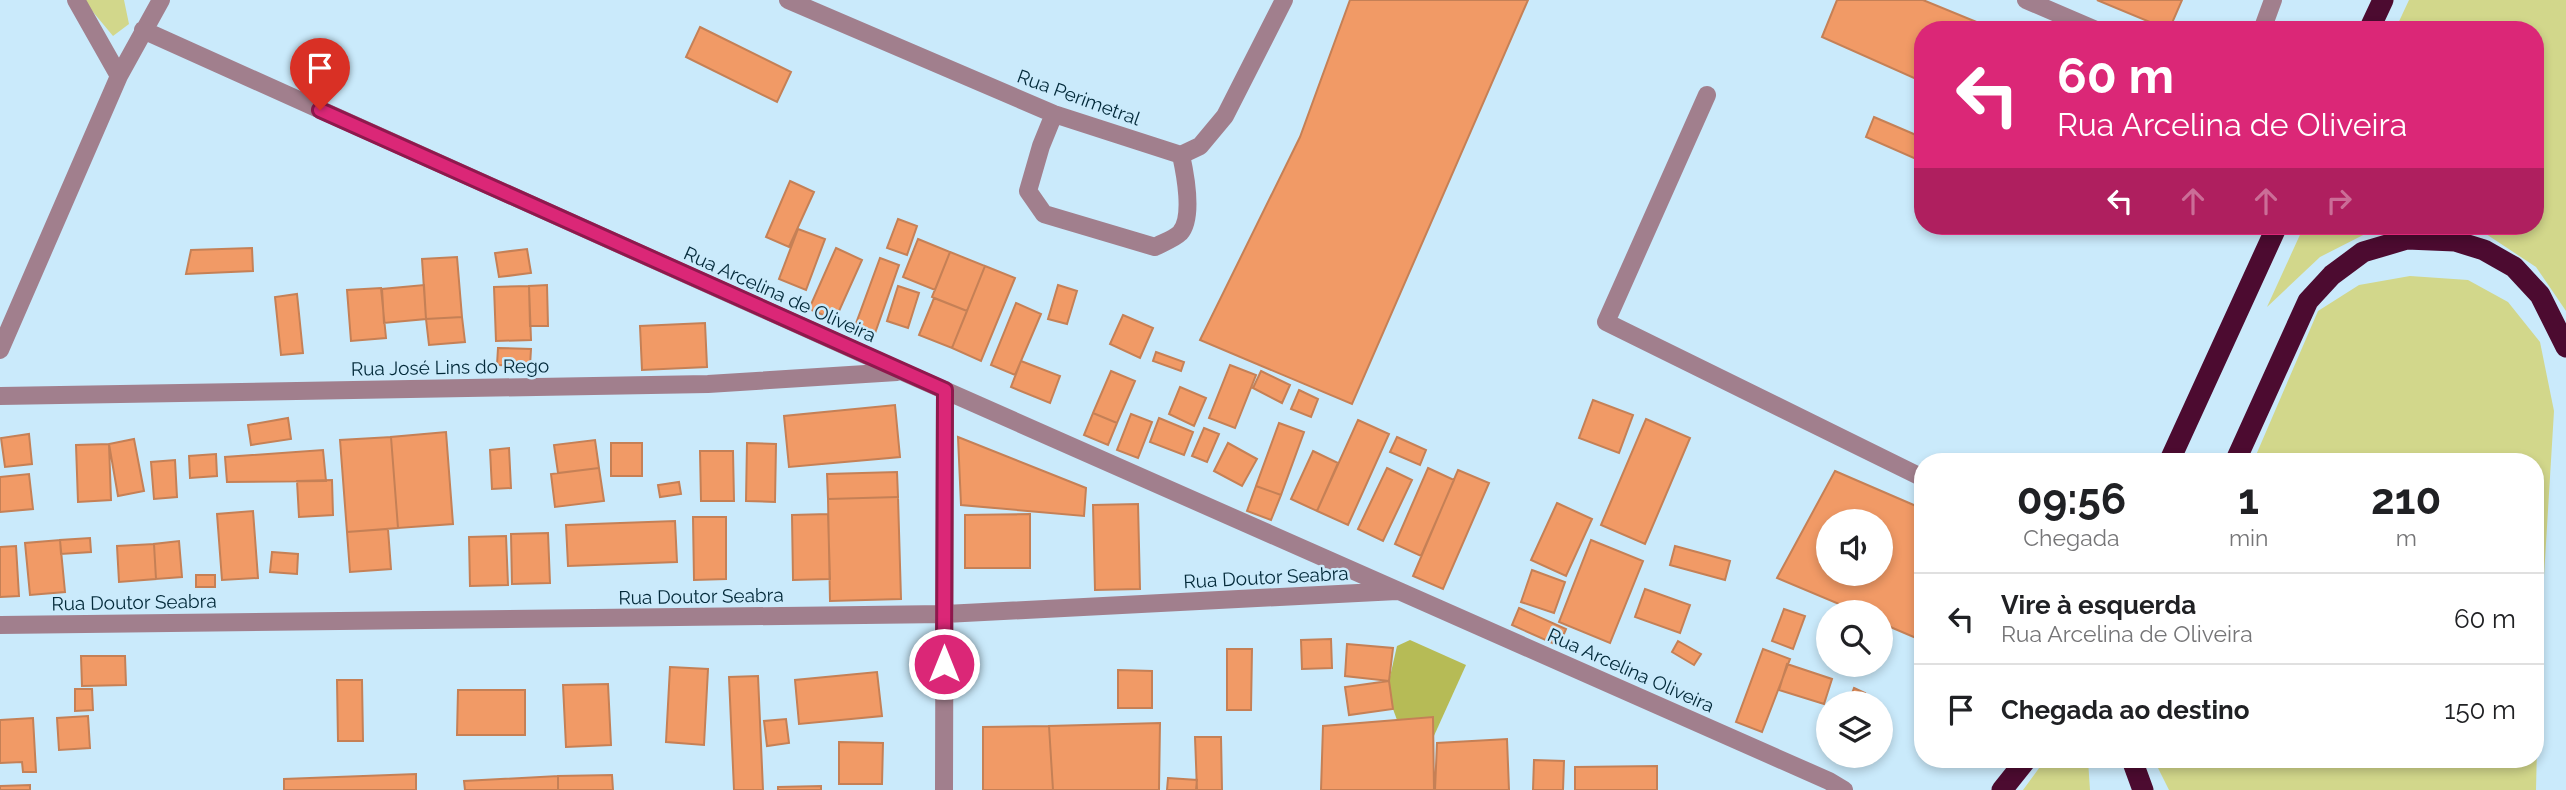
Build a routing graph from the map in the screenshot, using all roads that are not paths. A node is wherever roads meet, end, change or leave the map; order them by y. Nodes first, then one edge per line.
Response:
1 (76, 0) edge
2 (788, 0) edge
3 (1284, 0) edge
4 (2026, 0) edge
5 (2273, 0) edge
6 (2383, 0) edge
7 (152, 4) edge
8 (2075, 21) edge
9 (2265, 21) edge
10 (2373, 21) edge
11 (143, 30) junction
12 (119, 76) junction
13 (1707, 94) dead end
14 (1054, 114) junction
15 (1181, 155) junction
16 (2273, 235) edge
17 (2566, 347) edge
18 (0, 350) edge
19 (901, 371) junction
20 (945, 390) junction
21 (0, 396) edge
22 (2173, 453) edge
23 (2239, 453) edge
24 (1914, 474) edge
25 (1401, 591) junction
26 (945, 614) junction
27 (0, 625) edge
28 (2020, 768) edge
29 (2135, 768) edge
30 (943, 790) edge
31 (1844, 790) edge
32 (2002, 790) edge
33 (2143, 790) edge

1 - 12 street
2 - 14 street, Rua Perimetral
3 - 15 street
4 - 8 street
5 - 9 street
6 - 10 highway
7 - 11 street
11 - 12 street
11 - 19 street, Rua Arcelina de Oliveira
12 - 18 street
13 - 24 street
14 - 15 street, Rua Perimetral
14 - 15 street
16 - 22 highway
17 - 23 highway
19 - 20 street, Rua Arcelina de Oliveira
19 - 21 street, Rua José Lins do Rego
20 - 25 street, Rua Arcelina de Oliveira
20 - 26 street
25 - 26 street, Rua Doutor Seabra
25 - 31 street, Rua Arcelina Oliveira
26 - 27 street, Rua Doutor Seabra
26 - 30 street
28 - 32 highway
29 - 33 highway

